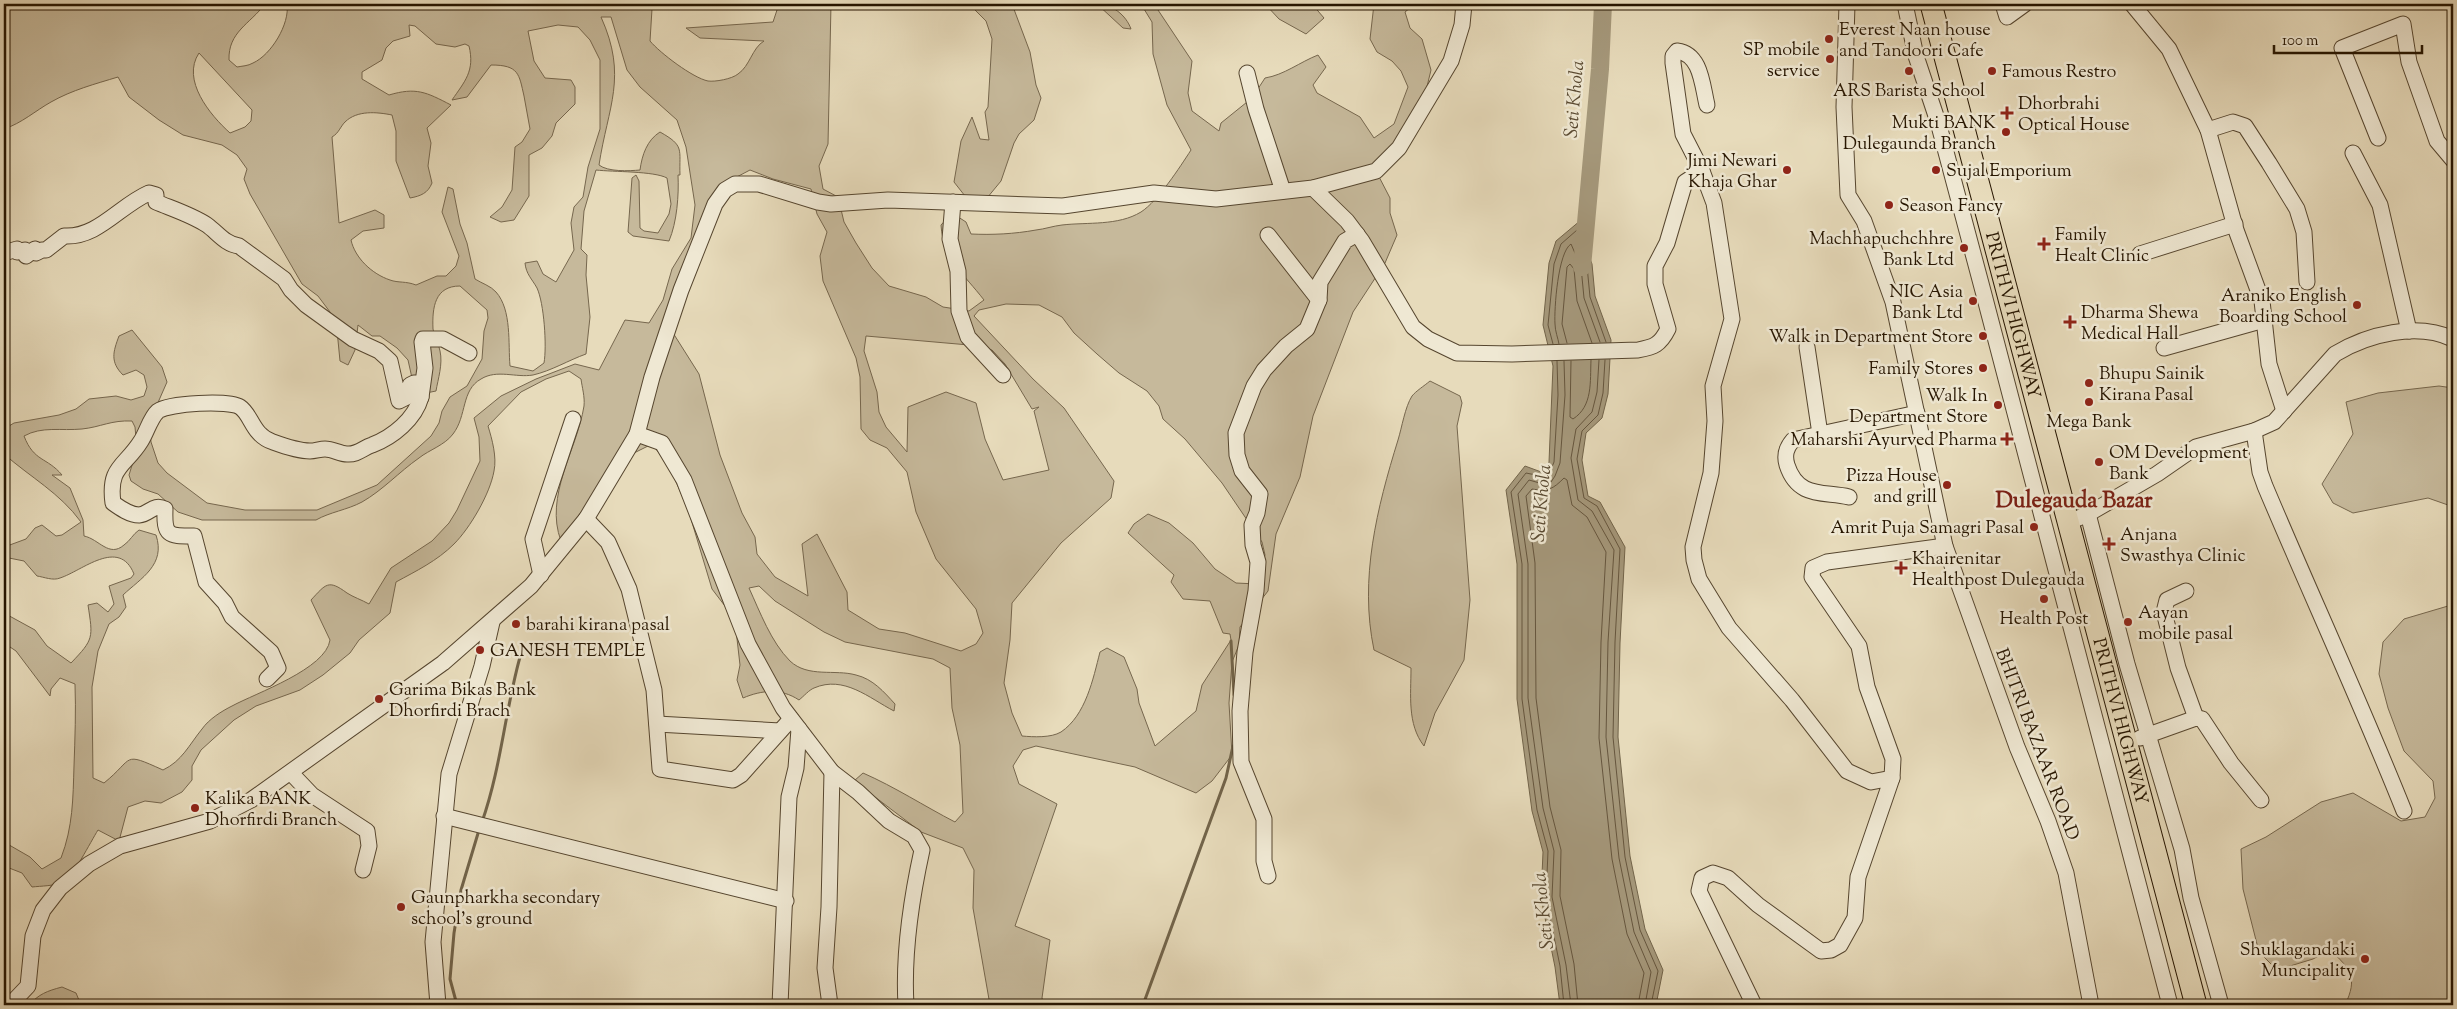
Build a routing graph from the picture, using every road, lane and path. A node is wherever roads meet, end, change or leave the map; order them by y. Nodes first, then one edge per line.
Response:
1 (1464, 4) edge
2 (1847, 4) edge
3 (1905, 4) edge
4 (1931, 4) edge
5 (2003, 4) edge
6 (2025, 4) edge
7 (2132, 4) edge
8 (1247, 73) dead end
9 (1707, 105) dead end
10 (2208, 130) junction
11 (2378, 138) dead end
12 (2352, 154) dead end
13 (2453, 160) edge
14 (1702, 171) junction
15 (1313, 188) junction
16 (1283, 191) junction
17 (953, 202) junction
18 (2235, 224) junction
19 (1357, 234) junction
20 (1268, 235) dead end
21 (4, 253) edge
22 (2140, 254) dead end
23 (2307, 282) dead end
24 (1319, 300) junction
25 (2264, 320) junction
26 (2409, 331) junction
27 (2453, 339) edge
28 (1807, 347) dead end
29 (2164, 348) dead end
30 (470, 353) dead end
31 (1003, 375) dead end
32 (421, 397) junction
33 (2284, 411) junction
34 (1917, 413) junction
35 (573, 419) dead end
36 (2254, 432) junction
37 (637, 434) junction
38 (1820, 434) junction
39 (1849, 497) dead end
40 (2088, 514) junction
41 (586, 519) junction
42 (2069, 522) junction
43 (1946, 546) junction
44 (541, 575) junction
45 (2186, 591) dead end
46 (492, 622) junction
47 (266, 679) dead end
48 (2196, 718) junction
49 (657, 724) junction
50 (795, 724) junction
51 (780, 732) junction
52 (2149, 736) junction
53 (2127, 742) junction
54 (832, 772) junction
55 (291, 773) junction
56 (1892, 778) junction
57 (2261, 800) dead end
58 (2404, 811) dead end
59 (444, 816) junction
60 (363, 870) dead end
61 (1268, 876) dead end
62 (786, 901) junction
63 (10, 1005) edge
64 (438, 1005) edge
65 (780, 1005) edge
66 (830, 1005) edge
67 (906, 1005) edge
68 (1754, 1005) edge
69 (2091, 1005) edge
70 (2170, 1005) edge
71 (2196, 1005) edge
72 (2221, 1005) edge

1 - 15 street
2 - 34 street, BHITRI BAZAAR ROAD
3 - 70 street
4 - 42 highway, PRITHVI HIGHWAY
5 - 6 street
7 - 10 street
8 - 16 street
9 - 14 street
10 - 18 street
10 - 23 street
11 - 13 street
12 - 26 street
14 - 19 street
14 - 56 street
15 - 16 street
15 - 19 street
16 - 17 street
17 - 31 street
17 - 37 street
18 - 22 street
18 - 25 street
19 - 24 street
20 - 24 street
21 - 32 street
24 - 61 street
25 - 29 street
25 - 33 street
26 - 27 street
26 - 33 street
28 - 38 street
30 - 32 street
32 - 47 street
33 - 36 street
34 - 38 street
34 - 43 street, BHITRI BAZAAR ROAD
35 - 44 street
36 - 40 street
36 - 58 street
37 - 41 street
37 - 50 street
38 - 39 street
40 - 42 street
40 - 52 street
41 - 44 street
41 - 49 street
42 - 53 highway, PRITHVI HIGHWAY
43 - 56 street
43 - 69 street, BHITRI BAZAAR ROAD
44 - 46 street
45 - 48 street
46 - 55 street
46 - 59 street
48 - 52 street
48 - 57 street
49 - 51 street
49 - 51 street
50 - 51 street
50 - 54 street
50 - 62 street
52 - 53 street
52 - 72 street
53 - 71 highway, PRITHVI HIGHWAY
54 - 66 street
54 - 67 street
55 - 60 street
55 - 63 street
56 - 68 street
59 - 62 street
59 - 64 street
62 - 65 street

